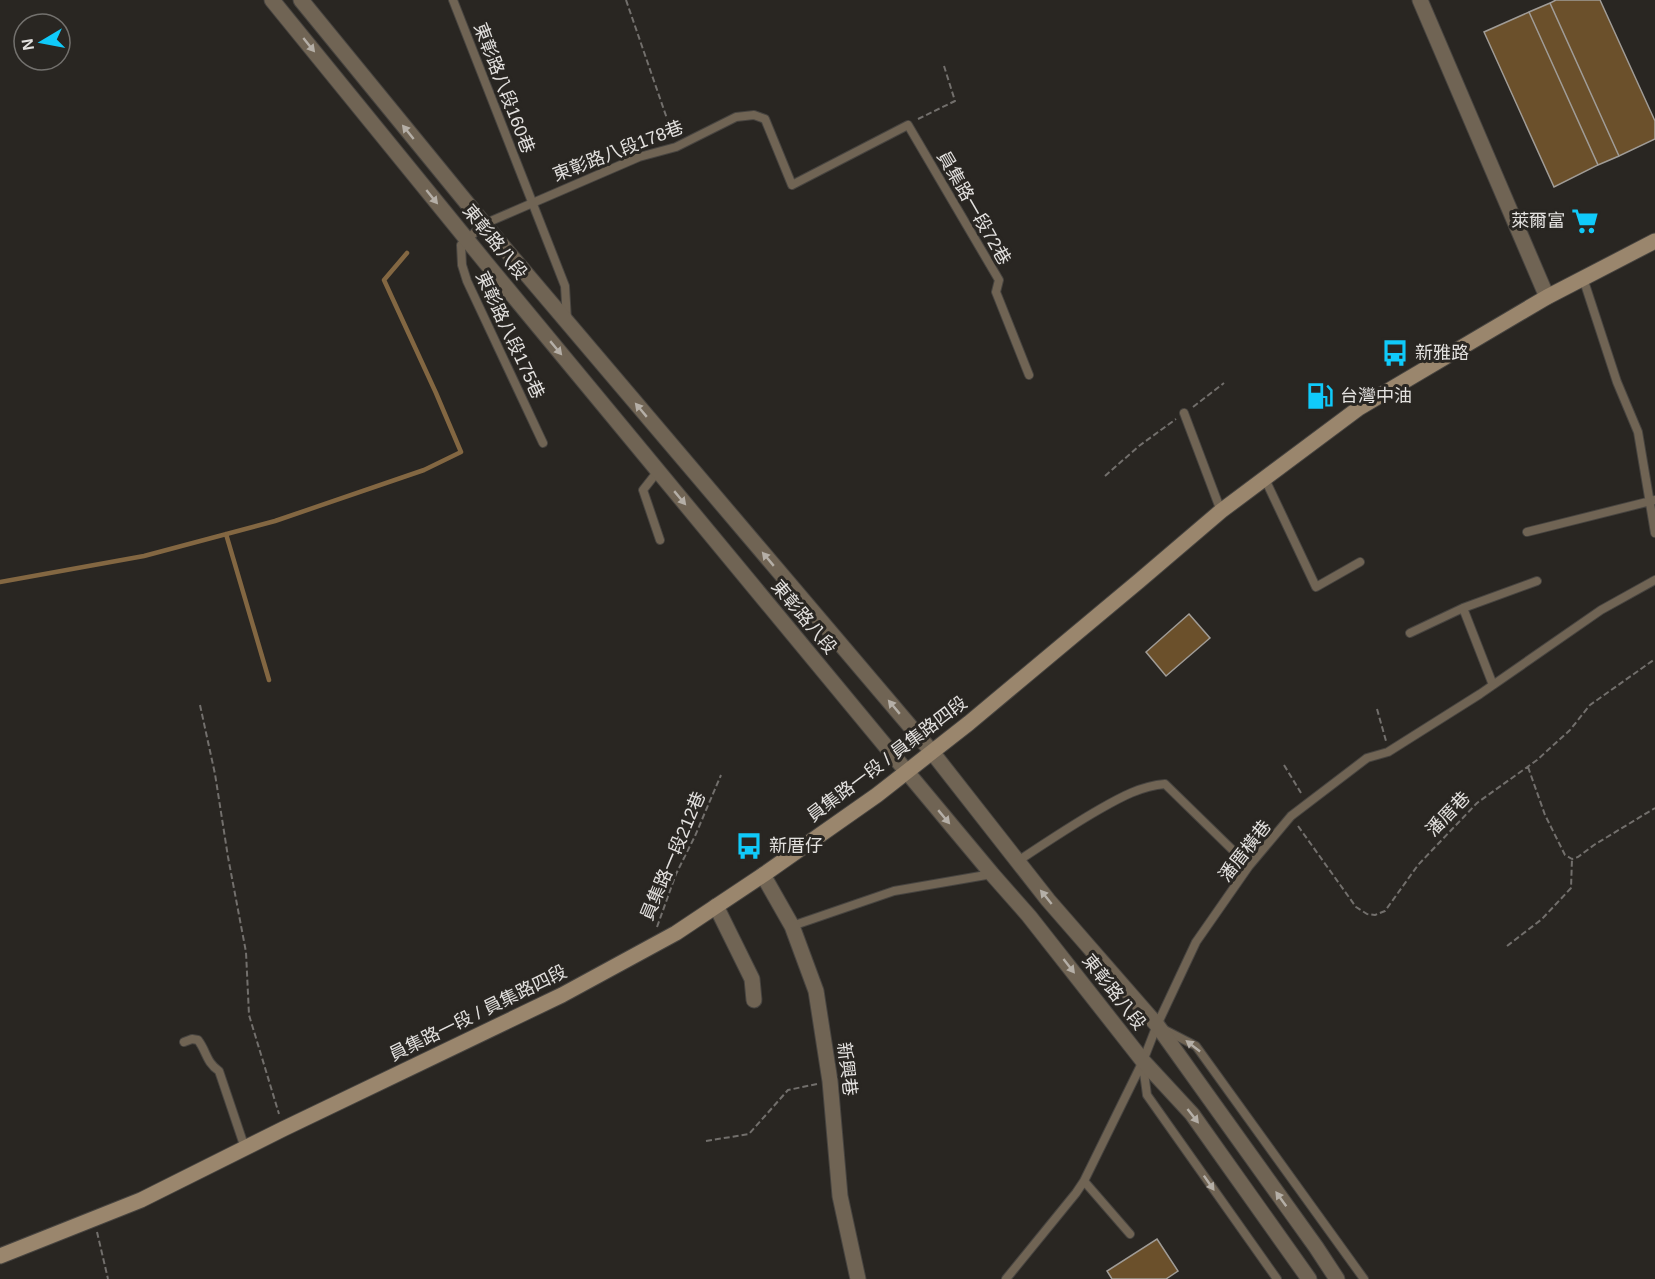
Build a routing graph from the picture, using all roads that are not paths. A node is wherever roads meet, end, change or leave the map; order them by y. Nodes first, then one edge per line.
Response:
1 (272, 0) edge
2 (300, 0) edge
3 (453, 0) edge
4 (1420, 0) edge
5 (908, 124) joint
6 (532, 202) junction
7 (483, 224) junction
8 (466, 238) junction
9 (1655, 241) edge
10 (1583, 278) junction
11 (1547, 297) junction
12 (568, 324) junction
13 (1029, 375) dead end
14 (1184, 413) road end
15 (543, 443) dead end
16 (658, 471) junction
17 (1265, 479) junction
18 (1652, 501) edge
19 (1221, 511) junction
20 (1527, 532) dead end
21 (1655, 533) edge
22 (660, 540) dead end
23 (1360, 562) dead end
24 (1655, 580) edge
25 (1537, 581) dead end
26 (1463, 608) junction
27 (1410, 633) dead end
28 (1493, 685) junction
29 (932, 752) junction
30 (907, 772) junction
31 (1018, 861) junction
32 (1249, 866) junction
33 (992, 874) junction
34 (763, 875) junction
35 (716, 906) junction
36 (792, 926) junction
37 (754, 1000) dead end
38 (1157, 1025) junction
39 (184, 1042) dead end
40 (1143, 1061) junction
41 (245, 1148) junction
42 (1084, 1181) junction
43 (1130, 1234) dead end
44 (0, 1256) edge
45 (858, 1279) edge
46 (1006, 1279) edge
47 (1277, 1279) edge
48 (1309, 1279) edge
49 (1337, 1279) edge
50 (1364, 1279) edge

1 -> 8 street, 東彰路八段
7 -> 2 street, 東彰路八段
3 - 6 lane, 東彰路八段160巷
4 - 11 street
5 - 6 lane, 東彰路八段178巷
5 - 13 lane, 員集路一段72巷
6 - 7 lane, 東彰路八段178巷
6 - 12 lane, 東彰路八段160巷
7 - 8 lane, 東彰路八段178巷
7 - 12 street, 東彰路八段
8 - 15 lane, 東彰路八段175巷
8 -> 16 street, 東彰路八段
9 - 10 main road, 員集路一段 / 員集路四段
10 - 11 main road, 員集路一段 / 員集路四段
10 - 18 lane
11 - 17 main road, 員集路一段 / 員集路四段
29 -> 12 street, 東彰路八段
14 - 19 lane
16 - 22 lane
16 -> 30 street, 東彰路八段
17 - 19 main road, 員集路一段 / 員集路四段
17 - 23 lane
18 - 20 lane
18 - 21 lane
19 - 29 main road, 員集路一段 / 員集路四段
24 - 28 lane, 潘厝橫巷
25 - 26 lane
26 - 27 lane
26 - 28 lane
28 - 32 lane, 潘厝橫巷
29 - 30 main road, 員集路一段 / 員集路四段
29 - 31 street, 東彰路八段
30 -> 33 street, 東彰路八段
30 - 34 main road, 員集路一段 / 員集路四段
31 - 32 lane
38 -> 31 street, 東彰路八段
32 - 38 lane, 潘厝橫巷
33 - 36 lane
33 -> 40 street, 東彰路八段
34 - 35 main road, 員集路一段 / 員集路四段
34 - 36 street, 新興巷
35 - 37 street
35 - 41 main road, 員集路一段 / 員集路四段
36 - 45 street, 新興巷
38 - 40 lane, 潘厝橫巷
49 -> 38 street, 東彰路八段
50 -> 38 lane
39 - 41 lane
40 - 42 lane, 潘厝橫巷
40 -> 47 lane
40 -> 48 street, 東彰路八段
41 - 44 main road, 員集路一段 / 員集路四段
42 - 43 lane
42 - 46 lane, 潘厝橫巷

